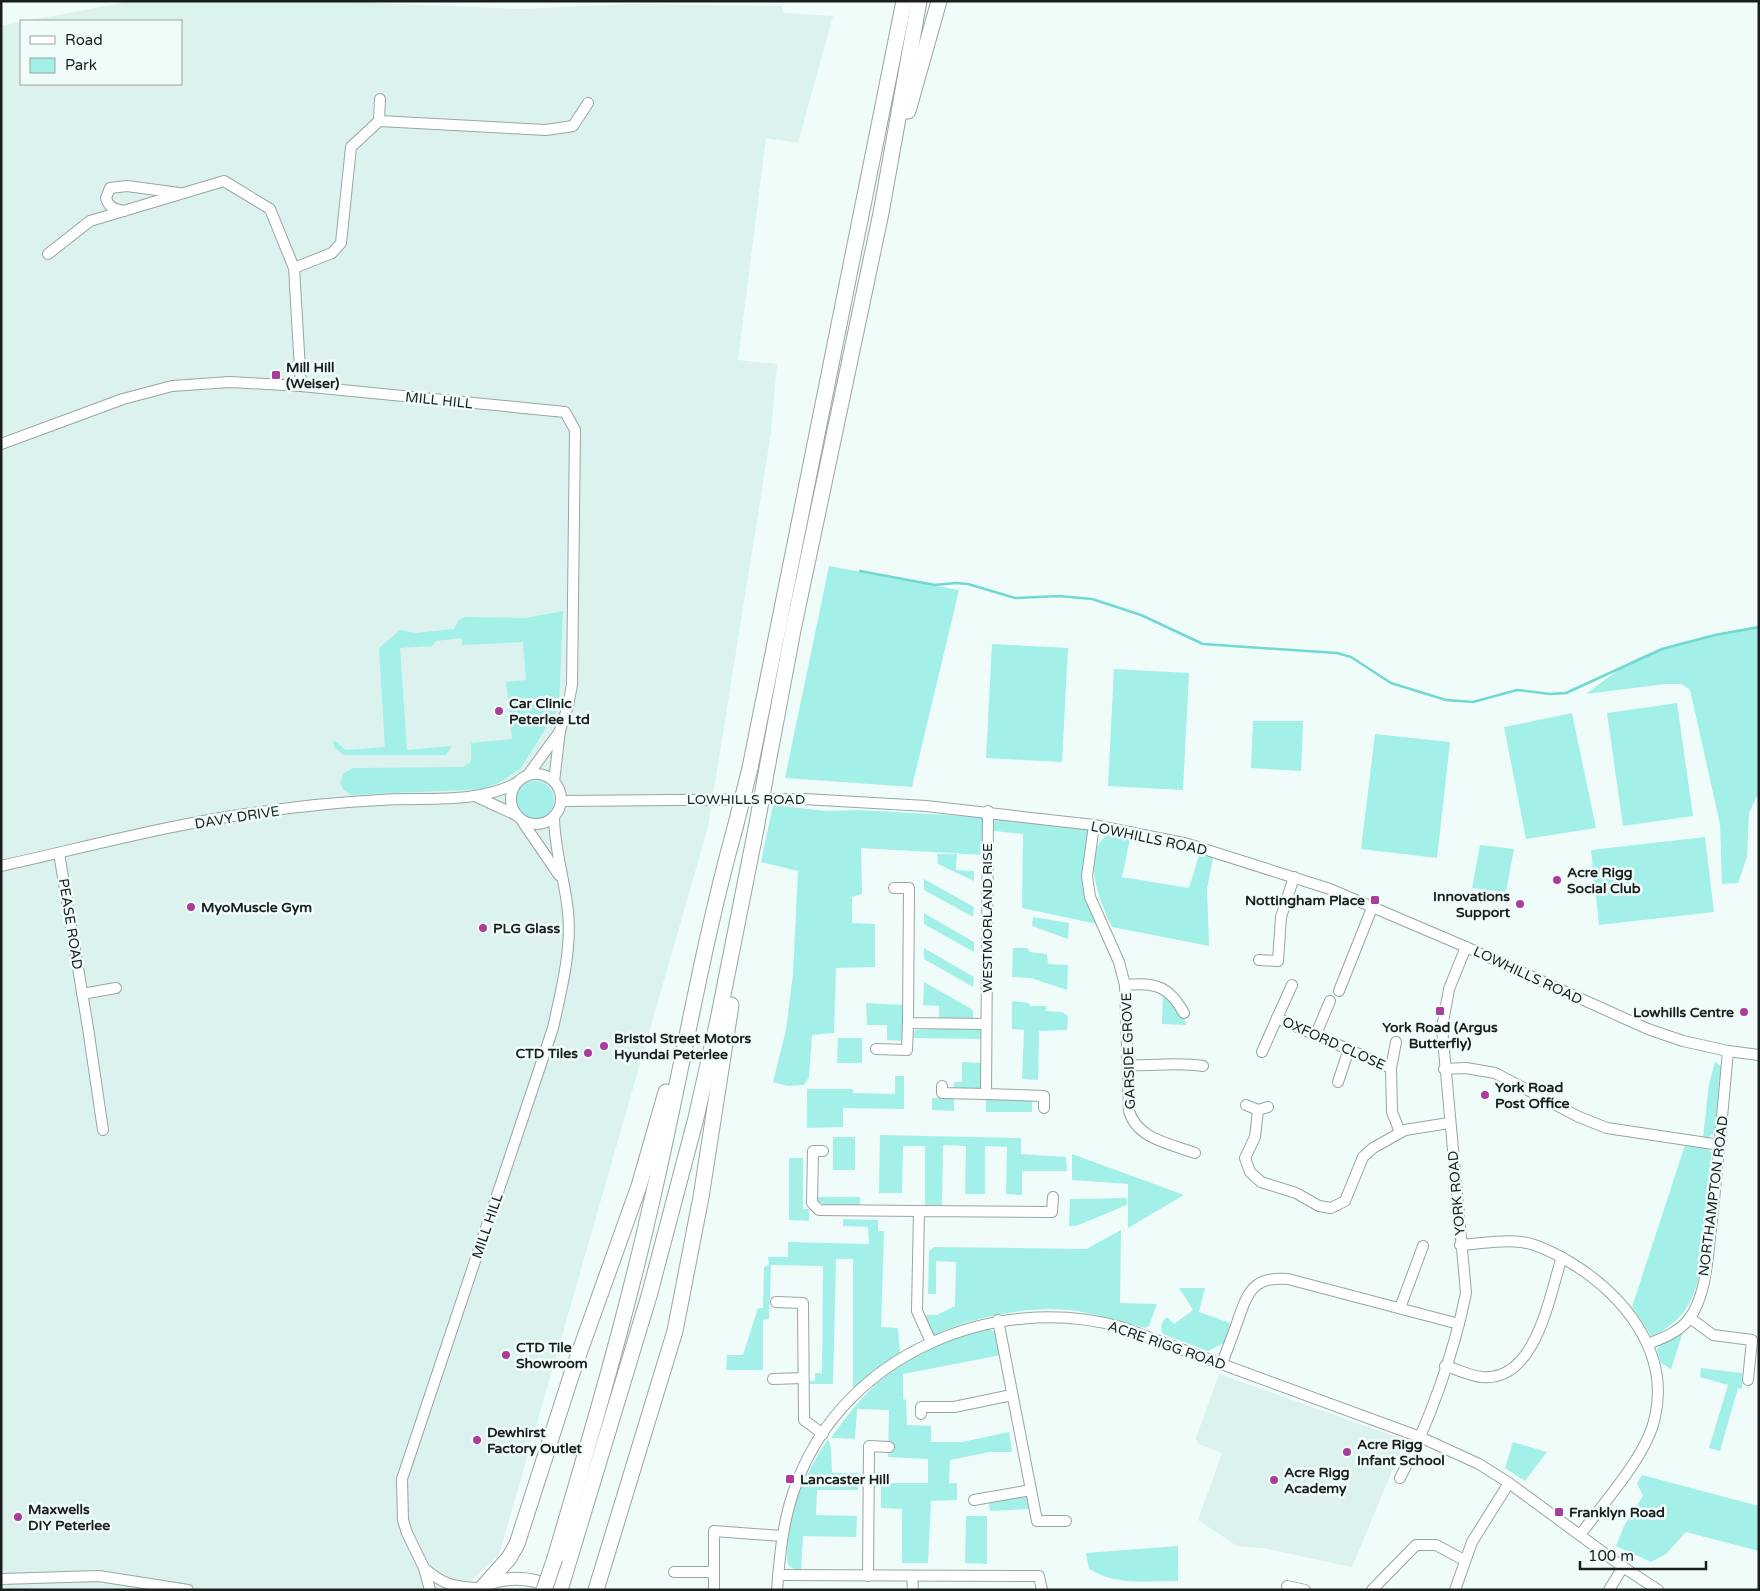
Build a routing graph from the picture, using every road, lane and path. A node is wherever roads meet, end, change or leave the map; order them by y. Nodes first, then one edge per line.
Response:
1 (904, 1) edge
2 (919, 1) edge
3 (939, 1) edge
4 (380, 99) dead end
5 (588, 103) dead end
6 (379, 120) junction
7 (183, 193) junction
8 (125, 211) junction
9 (881, 213) junction
10 (48, 254) dead end
11 (294, 268) junction
12 (302, 386) junction
13 (1, 444) edge
14 (560, 730) junction
15 (528, 775) junction
16 (554, 782) junction
17 (515, 784) junction
18 (477, 797) junction
19 (561, 801) junction
20 (988, 811) junction
21 (554, 816) junction
22 (519, 818) junction
23 (1094, 825) junction
24 (59, 854) junction
25 (1, 866) edge
26 (746, 875) junction
27 (1294, 877) junction
28 (561, 878) junction
29 (894, 888) dead end
30 (1372, 908) junction
31 (1466, 946) junction
32 (1259, 960) dead end
33 (699, 976) junction
34 (1125, 985) junction
35 (1292, 985) dead end
36 (116, 988) dead end
37 (1339, 992) dead end
38 (82, 994) junction
39 (1330, 1001) dead end
40 (1184, 1014) dead end
41 (1278, 1018) junction
42 (908, 1022) junction
43 (986, 1024) junction
44 (1316, 1034) junction
45 (1396, 1042) dead end
46 (876, 1049) dead end
47 (1349, 1049) junction
48 (1728, 1051) junction
49 (1262, 1052) dead end
50 (1759, 1055) edge
51 (1128, 1065) junction
52 (1203, 1066) dead end
53 (1391, 1068) junction
54 (1444, 1069) junction
55 (1338, 1082) dead end
56 (942, 1086) dead end
57 (986, 1094) junction
58 (1246, 1105) dead end
59 (1044, 1108) dead end
60 (1449, 1123) junction
61 (103, 1130) dead end
62 (1400, 1132) junction
63 (1720, 1145) junction
64 (823, 1152) dead end
65 (1195, 1153) dead end
66 (1053, 1197) dead end
67 (919, 1211) junction
68 (1460, 1245) junction
69 (1423, 1246) dead end
70 (1562, 1257) junction
71 (776, 1302) dead end
72 (1400, 1308) junction
73 (1690, 1318) junction
74 (998, 1320) junction
75 (1459, 1324) junction
76 (931, 1342) junction
77 (1648, 1344) junction
78 (1222, 1364) junction
79 (1445, 1366) junction
80 (803, 1378) junction
81 (773, 1379) dead end
82 (1748, 1380) dead end
83 (1012, 1395) junction
84 (921, 1414) dead end
85 (823, 1434) junction
86 (1420, 1437) junction
87 (889, 1447) dead end
88 (1400, 1478) dead end
89 (1509, 1483) junction
90 (1031, 1490) junction
91 (974, 1500) dead end
92 (1066, 1521) dead end
93 (1580, 1535) junction
94 (782, 1536) junction
95 (563, 1560) junction
96 (1464, 1560) junction
97 (1623, 1567) junction
98 (424, 1568) junction
99 (674, 1572) dead end
100 (714, 1572) junction
101 (778, 1575) junction
102 (868, 1576) junction
103 (912, 1576) junction
104 (1, 1579) edge
105 (1287, 1586) dead end
106 (480, 1587) edge
107 (188, 1590) edge
108 (430, 1590) edge
109 (544, 1590) edge
110 (554, 1590) edge
111 (560, 1590) edge
112 (596, 1590) edge
113 (714, 1590) edge
114 (777, 1590) edge
115 (912, 1590) edge
116 (1042, 1590) edge
117 (1306, 1590) edge
118 (1372, 1590) edge
119 (1454, 1590) edge
120 (1609, 1590) edge
121 (1658, 1590) edge

1 - 33 highway, bridge
2 - 9 highway
3 - 9 highway
4 - 6 street
5 - 6 street
6 - 11 street
7 - 8 street
7 - 8 street
7 - 11 street
8 - 10 street
9 - 26 highway, bridge
11 - 12 street
12 - 13 street, MILL HILL
12 - 14 street, MILL HILL
14 - 15 street, MILL HILL
14 - 16 street, MILL HILL
15 - 16 street
15 - 17 street
16 - 19 street
17 - 18 street, DAVY DRIVE
17 - 22 street
18 - 22 street, DAVY DRIVE
18 - 24 street, DAVY DRIVE
19 - 20 street, LOWHILLS ROAD
19 - 21 street
20 - 23 street, LOWHILLS ROAD
20 - 43 street, WESTMORLAND RISE
21 - 22 street
21 - 28 street, MILL HILL
22 - 28 street, MILL HILL
23 - 27 street, LOWHILLS ROAD
23 - 34 street, GARSIDE GROVE
24 - 25 street, DAVY DRIVE
24 - 38 street, PEASE ROAD
26 - 95 highway
26 - 112 highway
27 - 30 street, LOWHILLS ROAD
27 - 32 street
28 - 98 street, MILL HILL
29 - 42 street
30 - 31 street, LOWHILLS ROAD
30 - 37 street
31 - 48 street, LOWHILLS ROAD
31 - 54 street, YORK ROAD
33 - 95 highway
33 - 106 highway
34 - 40 street
34 - 51 street, GARSIDE GROVE
35 - 41 street, OXFORD CLOSE
36 - 38 street
38 - 61 street, PEASE ROAD
39 - 44 street
41 - 44 street, OXFORD CLOSE
41 - 49 street
42 - 43 street
42 - 46 street
43 - 57 street, WESTMORLAND RISE
44 - 47 street, OXFORD CLOSE
45 - 53 street
47 - 53 street, OXFORD CLOSE
47 - 55 street
48 - 50 street, LOWHILLS ROAD
48 - 63 street, NORTHAMPTON ROAD
51 - 52 street
51 - 65 street, GARSIDE GROVE
53 - 62 street, OXFORD CLOSE
54 - 60 street, YORK ROAD
54 - 63 street
56 - 57 street
57 - 59 street
58 - 62 street
60 - 62 street
60 - 68 street, YORK ROAD
63 - 73 street, NORTHAMPTON ROAD
64 - 67 street
66 - 67 street
67 - 76 street
68 - 70 street
68 - 75 street, YORK ROAD
69 - 72 street
70 - 77 street
70 - 79 street
71 - 80 street
72 - 75 street
72 - 78 street
73 - 77 street, NORTHAMPTON ROAD
73 - 82 street
74 - 76 street, ACRE RIGG ROAD
74 - 78 street, ACRE RIGG ROAD
74 - 83 street
75 - 79 street, YORK ROAD
76 - 85 street, ACRE RIGG ROAD
77 - 93 street
78 - 86 street, ACRE RIGG ROAD
79 - 86 street, YORK ROAD
80 - 81 street
80 - 85 street
83 - 84 street
83 - 90 street
85 - 94 street, ACRE RIGG ROAD
86 - 88 street, YORK ROAD
86 - 89 street, ACRE RIGG ROAD
87 - 102 street
89 - 93 street, ACRE RIGG ROAD
89 - 96 street
90 - 91 street
90 - 92 street
93 - 97 street, ACRE RIGG ROAD
94 - 100 street
94 - 101 street, ACRE RIGG ROAD
95 - 109 highway, bridge
95 - 111 highway
96 - 118 street
96 - 119 street
97 - 120 street
97 - 121 street, ACRE RIGG ROAD
98 - 106 street, MILL HILL
98 - 108 street, MILL HILL
99 - 100 street
100 - 113 street
101 - 102 street
101 - 114 street, ACRE RIGG ROAD
102 - 103 street
103 - 115 street
103 - 116 street
104 - 107 street
105 - 117 street
106 - 110 main road

